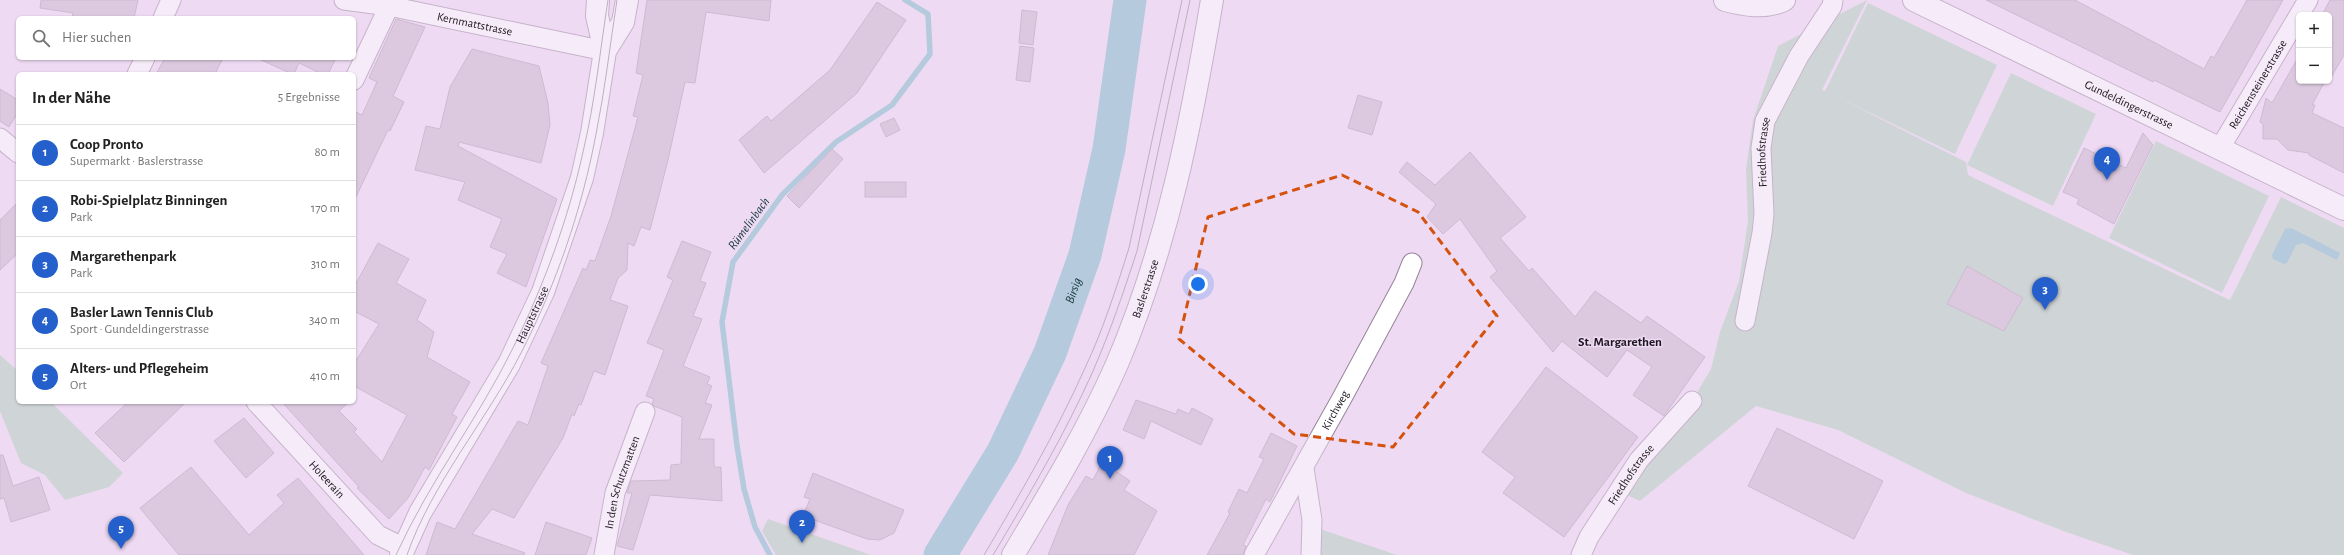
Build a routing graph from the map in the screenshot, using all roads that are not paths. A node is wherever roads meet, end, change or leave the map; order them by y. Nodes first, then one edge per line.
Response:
1 (171, 0) edge
2 (344, 0) edge
3 (598, 0) edge
4 (627, 0) edge
5 (1212, 0) edge
6 (1725, 0) edge
7 (1784, 0) edge
8 (1833, 0) edge
9 (1914, 0) edge
10 (2308, 0) edge
11 (390, 3) edge
12 (164, 16) edge
13 (605, 51) junction
14 (144, 60) edge
15 (138, 72) edge
16 (356, 76) edge
17 (0, 138) edge
18 (2220, 148) junction
19 (16, 151) edge
20 (2344, 209) edge
21 (1412, 263) dead end
22 (1745, 320) dead end
23 (1692, 401) dead end
24 (258, 404) edge
25 (645, 412) dead end
26 (1304, 468) junction
27 (402, 552) edge
28 (604, 555) edge
29 (1013, 555) edge
30 (1254, 555) edge
31 (1311, 555) edge
32 (1581, 555) edge

1 - 12 street
2 - 11 street, Kernmattstrasse
3 - 13 main road, Hauptstrasse
4 - 13 main road, Hauptstrasse
5 - 29 main road, Baslerstrasse
6 - 7 main road
8 - 22 street, Friedhofstrasse
9 - 18 main road, Gundeldingerstrasse
10 - 18 street, Reichensteinerstrasse
11 - 13 street, Kernmattstrasse
11 - 16 street
13 - 27 main road, Hauptstrasse
14 - 15 street
17 - 19 street
18 - 20 main road, Gundeldingerstrasse
21 - 26 street, Kirchweg
23 - 32 street, Friedhofstrasse
24 - 27 street, Holeerain
25 - 28 street, In den Schutzmatten
26 - 30 street, Kirchweg
26 - 31 street

